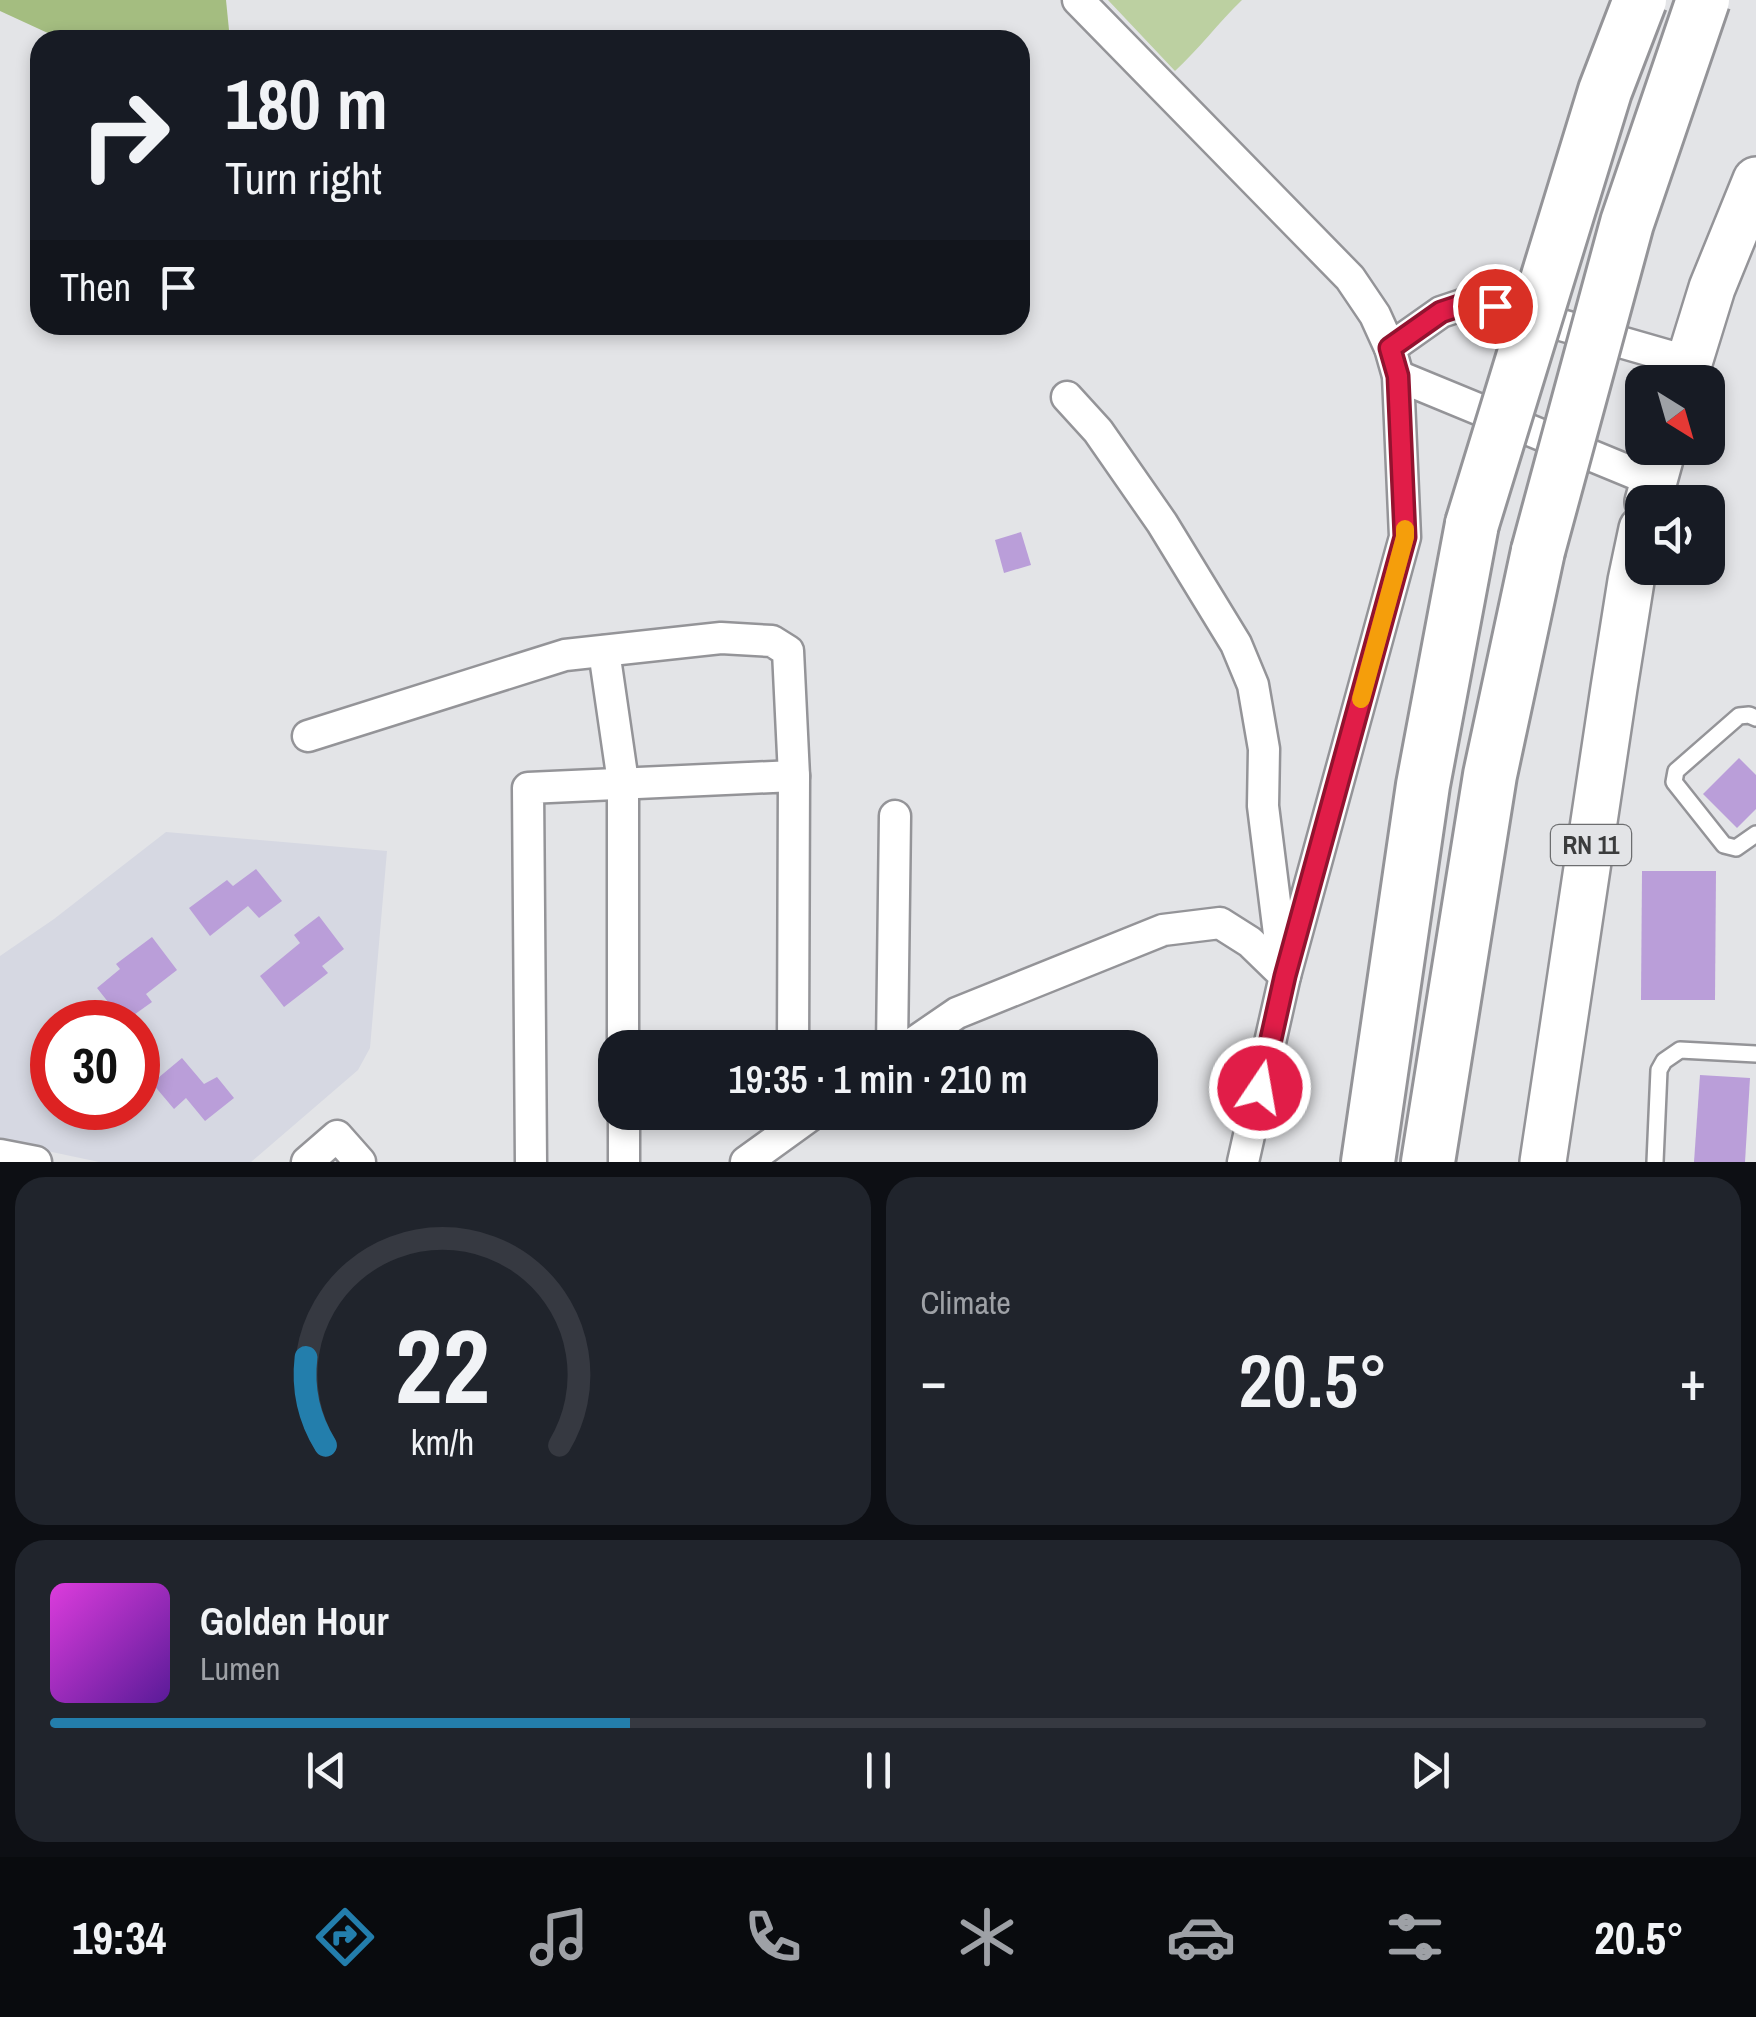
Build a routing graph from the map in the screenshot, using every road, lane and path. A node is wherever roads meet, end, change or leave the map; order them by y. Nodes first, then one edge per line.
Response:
1 (1078, 0) edge
2 (1640, 0) edge
3 (1702, 0) edge
4 (1756, 180) edge
5 (1394, 362) junction
6 (1666, 365) edge
7 (1688, 365) edge
8 (1067, 397) dead end
9 (1655, 477) edge
10 (1631, 585) edge
11 (604, 651) junction
12 (1756, 718) edge
13 (308, 736) dead end
14 (794, 776) junction
15 (623, 782) junction
16 (895, 816) dead end
17 (1756, 834) edge
18 (1285, 976) junction
19 (624, 1030) edge
20 (793, 1030) edge
21 (892, 1030) edge
22 (933, 1030) edge
23 (1756, 1054) edge
24 (624, 1130) edge
25 (785, 1130) edge
26 (0, 1154) edge
27 (36, 1162) edge
28 (307, 1162) edge
29 (360, 1162) edge
30 (530, 1162) edge
31 (624, 1162) edge
32 (746, 1162) edge
33 (1243, 1162) edge
34 (1368, 1162) edge
35 (1428, 1162) edge
36 (1543, 1162) edge
37 (1654, 1162) edge

1 - 5 street
2 - 34 highway, bridge
3 - 35 highway, bridge
4 - 7 main road
5 - 6 street
5 - 9 street
5 - 18 street
8 - 18 street
10 - 36 main road, RN 11
11 - 13 street
11 - 14 street
11 - 15 street
12 - 17 lane
14 - 15 street
14 - 20 street
15 - 19 street
15 - 30 street
16 - 21 street
18 - 22 street
18 - 33 street
23 - 37 lane
24 - 31 street
25 - 32 street
26 - 27 street
28 - 29 street

